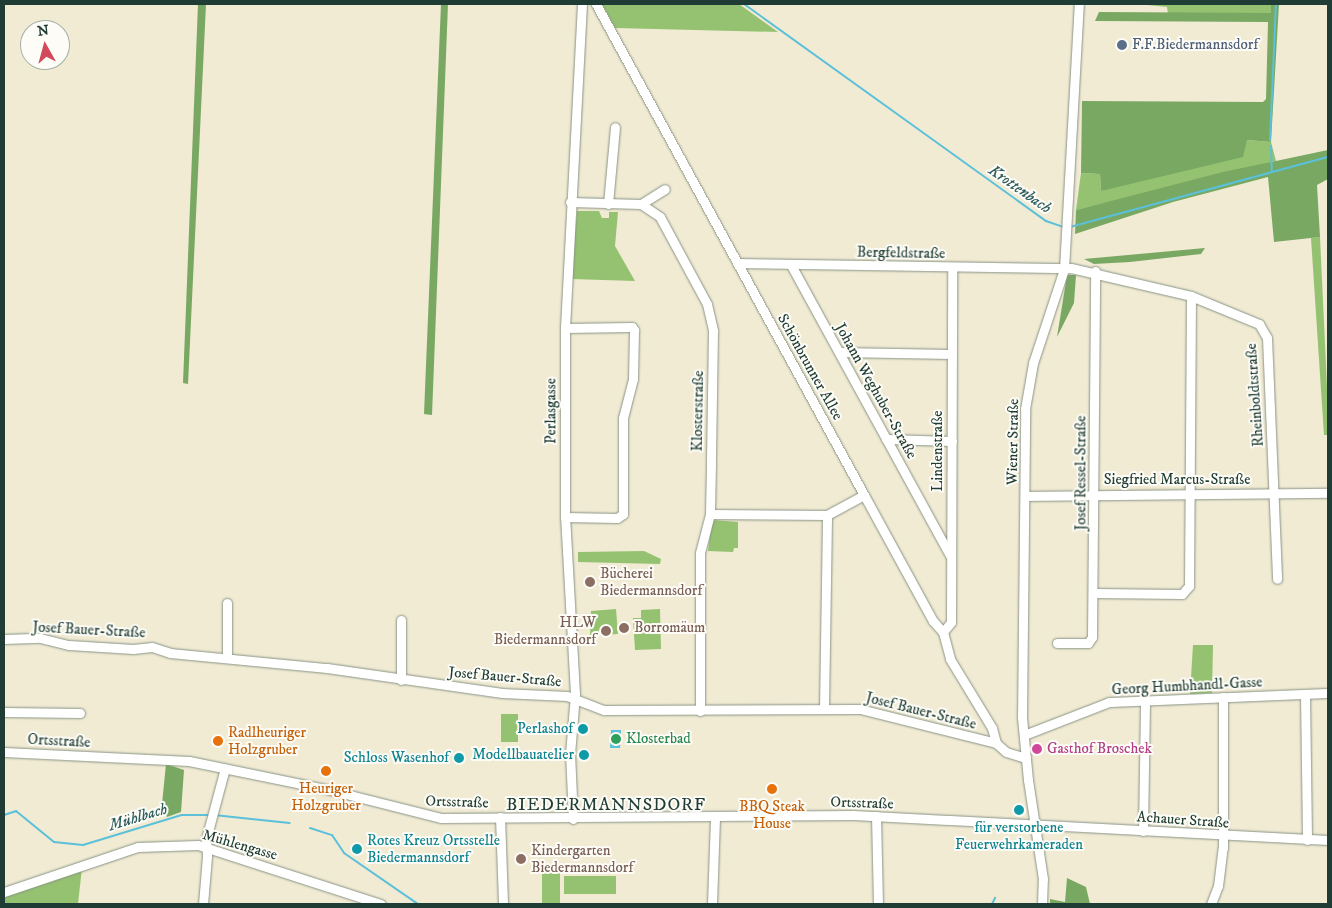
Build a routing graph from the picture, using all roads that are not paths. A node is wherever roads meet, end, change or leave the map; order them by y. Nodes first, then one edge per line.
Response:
1 (582, 4) edge
2 (596, 4) edge
3 (1079, 4) edge
4 (615, 127) dead end
5 (665, 189) dead end
6 (570, 202) junction
7 (608, 204) junction
8 (641, 204) junction
9 (737, 263) junction
10 (791, 265) junction
11 (952, 267) junction
12 (1064, 269) junction
13 (1096, 271) junction
14 (1191, 296) junction
15 (565, 328) junction
16 (838, 352) junction
17 (952, 354) junction
18 (886, 439) junction
19 (952, 441) junction
20 (1328, 493) edge
21 (1095, 494) junction
22 (1190, 494) junction
23 (1274, 494) junction
24 (864, 495) junction
25 (1026, 496) junction
26 (710, 514) junction
27 (827, 515) junction
28 (565, 517) junction
29 (951, 557) junction
30 (1276, 579) dead end
31 (1094, 593) junction
32 (227, 603) dead end
33 (401, 620) dead end
34 (943, 632) junction
35 (4, 639) edge
36 (1057, 643) dead end
37 (226, 658) junction
38 (402, 680) junction
39 (1328, 693) edge
40 (1305, 694) junction
41 (1223, 697) junction
42 (575, 698) junction
43 (1145, 702) junction
44 (824, 709) junction
45 (700, 711) junction
46 (4, 712) edge
47 (80, 713) dead end
48 (1024, 735) junction
49 (996, 743) junction
50 (4, 752) edge
51 (1026, 758) junction
52 (225, 768) junction
53 (876, 816) junction
54 (500, 817) junction
55 (715, 818) junction
56 (573, 819) junction
57 (1036, 825) junction
58 (1143, 831) junction
59 (1222, 836) junction
60 (1307, 840) junction
61 (1328, 840) edge
62 (207, 848) junction
63 (4, 892) edge
64 (203, 904) edge
65 (381, 904) edge
66 (503, 904) edge
67 (712, 904) edge
68 (878, 904) edge
69 (1042, 904) edge
70 (1211, 904) edge

1 - 6 street, Perlasgasse
2 - 9 street, Schönbrunner Allee
3 - 12 street, Wiener Straße
4 - 7 street
5 - 8 street
6 - 7 street
6 - 15 street, Perlasgasse
7 - 8 street
8 - 26 street, Klosterstraße
9 - 10 street, Bergfeldstraße
9 - 24 street, Schönbrunner Allee
10 - 11 street, Bergfeldstraße
10 - 16 street, Johann Weghuber-Straße
11 - 12 street, Bergfeldstraße
11 - 17 street, Lindenstraße
12 - 13 street, Rheinboldtstraße
12 - 25 street, Wiener Straße
13 - 14 street, Rheinboldtstraße
13 - 21 street, Josef Ressel-Straße
14 - 22 street
14 - 23 street, Rheinboldtstraße
15 - 28 street, Perlasgasse
15 - 28 street
16 - 17 street
16 - 18 street, Johann Weghuber-Straße
17 - 19 street, Lindenstraße
18 - 19 street
18 - 29 street, Johann Weghuber-Straße
19 - 29 street, Lindenstraße
20 - 23 street, Siegfried Marcus-Straße
21 - 22 street, Siegfried Marcus-Straße
21 - 25 street, Siegfried Marcus-Straße
21 - 31 street, Josef Ressel-Straße
22 - 23 street, Siegfried Marcus-Straße
22 - 31 street
23 - 30 street, Rheinboldtstraße
24 - 27 street
24 - 34 street, Schönbrunner Allee
25 - 48 street, Wiener Straße
26 - 27 street
26 - 45 street, Klosterstraße
27 - 44 street
28 - 42 street, Perlasgasse
29 - 34 street, Lindenstraße
31 - 36 street, Josef Ressel-Straße
32 - 37 street
33 - 38 street
34 - 49 street, Schönbrunner Allee
35 - 37 street, Josef Bauer-Straße
37 - 38 street, Josef Bauer-Straße
38 - 42 street, Josef Bauer-Straße
39 - 40 street, Georg Humbhandl-Gasse
40 - 41 street, Georg Humbhandl-Gasse
40 - 60 street
41 - 43 street, Georg Humbhandl-Gasse
41 - 59 street
42 - 45 street, Josef Bauer-Straße
42 - 56 street, Perlasgasse
43 - 48 street, Georg Humbhandl-Gasse
43 - 58 street
44 - 45 street, Josef Bauer-Straße
44 - 49 street, Josef Bauer-Straße
46 - 47 street
48 - 51 street, Wiener Straße
49 - 51 street, Josef Bauer-Straße
50 - 52 street, Ortsstraße
51 - 57 street, Wiener Straße
52 - 54 street, Ortsstraße
52 - 62 street
53 - 55 street, Ortsstraße
53 - 57 street, Ortsstraße
53 - 68 street
54 - 56 street, Ortsstraße
54 - 66 street
55 - 56 street, Ortsstraße
55 - 67 street
57 - 58 street, Achauer Straße
57 - 69 street, Wiener Straße
58 - 59 street, Achauer Straße
59 - 60 street, Achauer Straße
59 - 70 street
60 - 61 street, Achauer Straße
62 - 63 street, Mühlengasse
62 - 64 street
62 - 65 street, Mühlengasse

